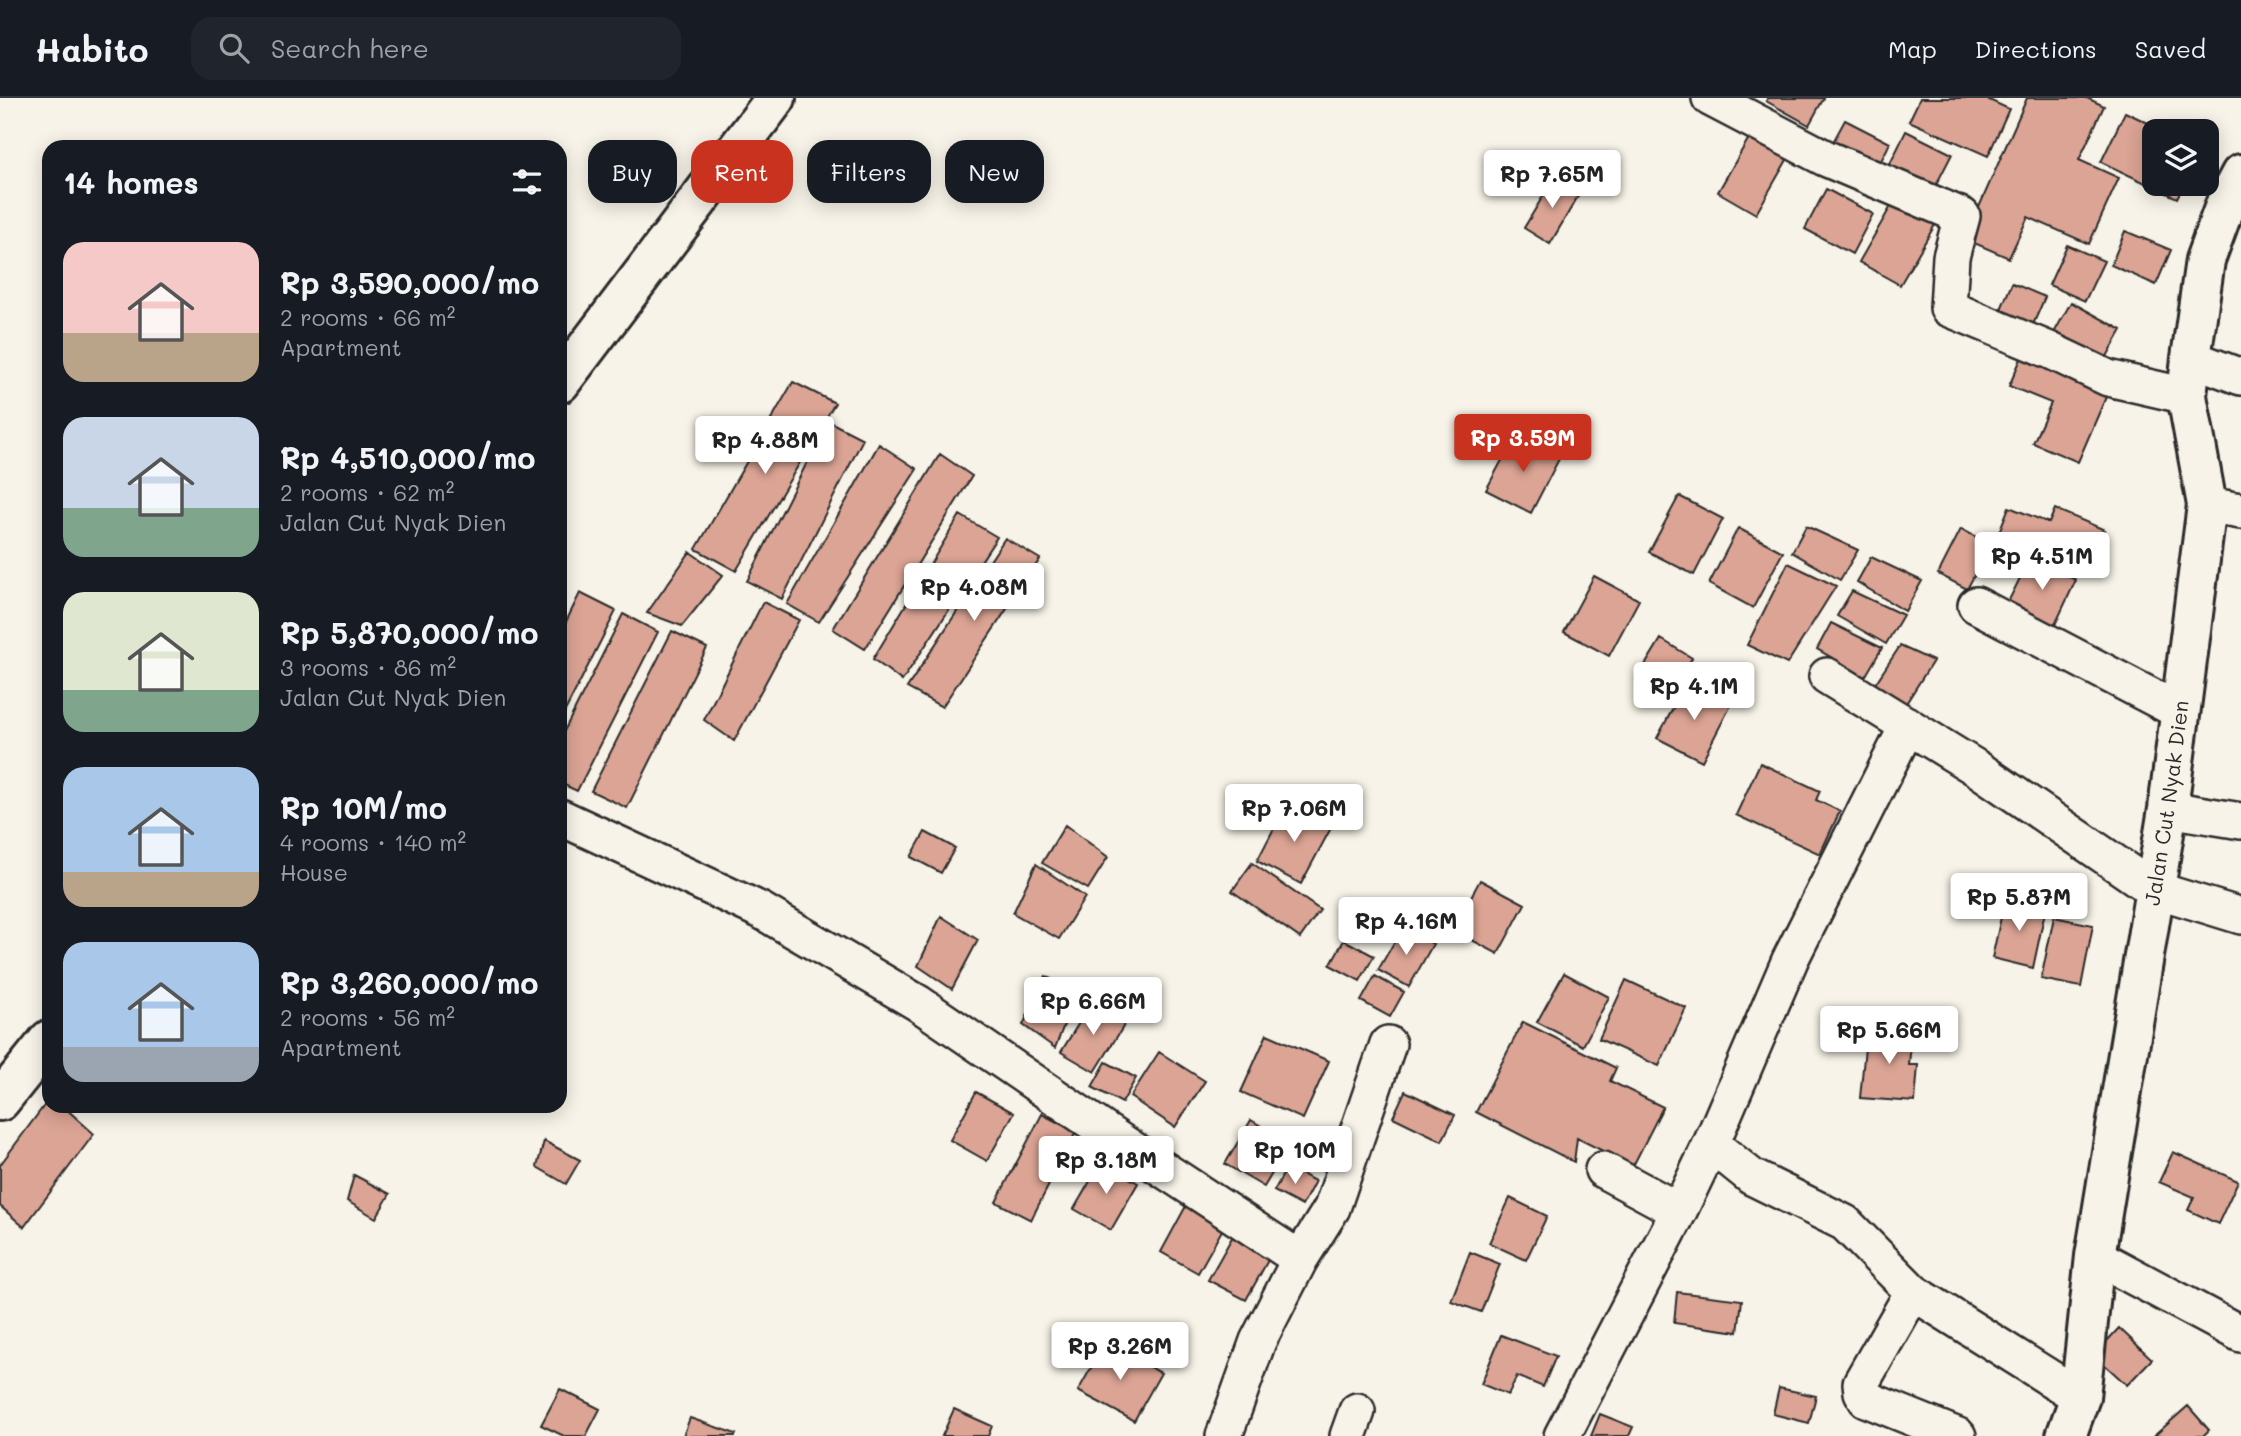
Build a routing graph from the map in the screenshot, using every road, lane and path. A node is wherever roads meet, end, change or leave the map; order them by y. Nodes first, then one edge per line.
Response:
1 (776, 98) edge
2 (1710, 98) edge
3 (2241, 174) edge
4 (2191, 358) junction
5 (567, 374) edge
6 (2241, 377) edge
7 (2187, 396) junction
8 (2224, 508) edge
9 (1976, 605) dead end
10 (1828, 676) dead end
11 (2181, 712) junction
12 (1908, 725) junction
13 (2168, 809) junction
14 (567, 820) edge
15 (2241, 821) edge
16 (2153, 889) junction
17 (2241, 916) edge
18 (1388, 1044) dead end
19 (42, 1049) edge
20 (0, 1101) edge
21 (1711, 1144) junction
22 (1603, 1170) dead end
23 (1679, 1211) junction
24 (2095, 1256) junction
25 (1300, 1259) junction
26 (1913, 1292) junction
27 (2241, 1334) edge
28 (2080, 1397) junction
29 (1224, 1436) edge
30 (1562, 1436) edge
31 (1958, 1436) edge
32 (2066, 1436) edge

1 - 5 street
2 - 7 street
3 - 4 street, Jalan Cut Nyak Dien
4 - 6 street
4 - 7 street, Jalan Cut Nyak Dien
7 - 8 street, Jalan Cut Nyak Dien
8 - 11 street, Jalan Cut Nyak Dien
9 - 11 street
10 - 12 street
11 - 13 street, Jalan Cut Nyak Dien
12 - 16 street
12 - 21 street
13 - 15 street
13 - 16 street, Jalan Cut Nyak Dien
14 - 25 street
16 - 17 street
16 - 24 street, Jalan Cut Nyak Dien
18 - 25 street
19 - 20 street
21 - 23 street
21 - 26 street
22 - 23 street
23 - 30 street
24 - 27 street
24 - 28 street, Jalan Cut Nyak Dien
25 - 29 street
26 - 28 street
26 - 31 street
28 - 32 street, Jalan Cut Nyak Dien

